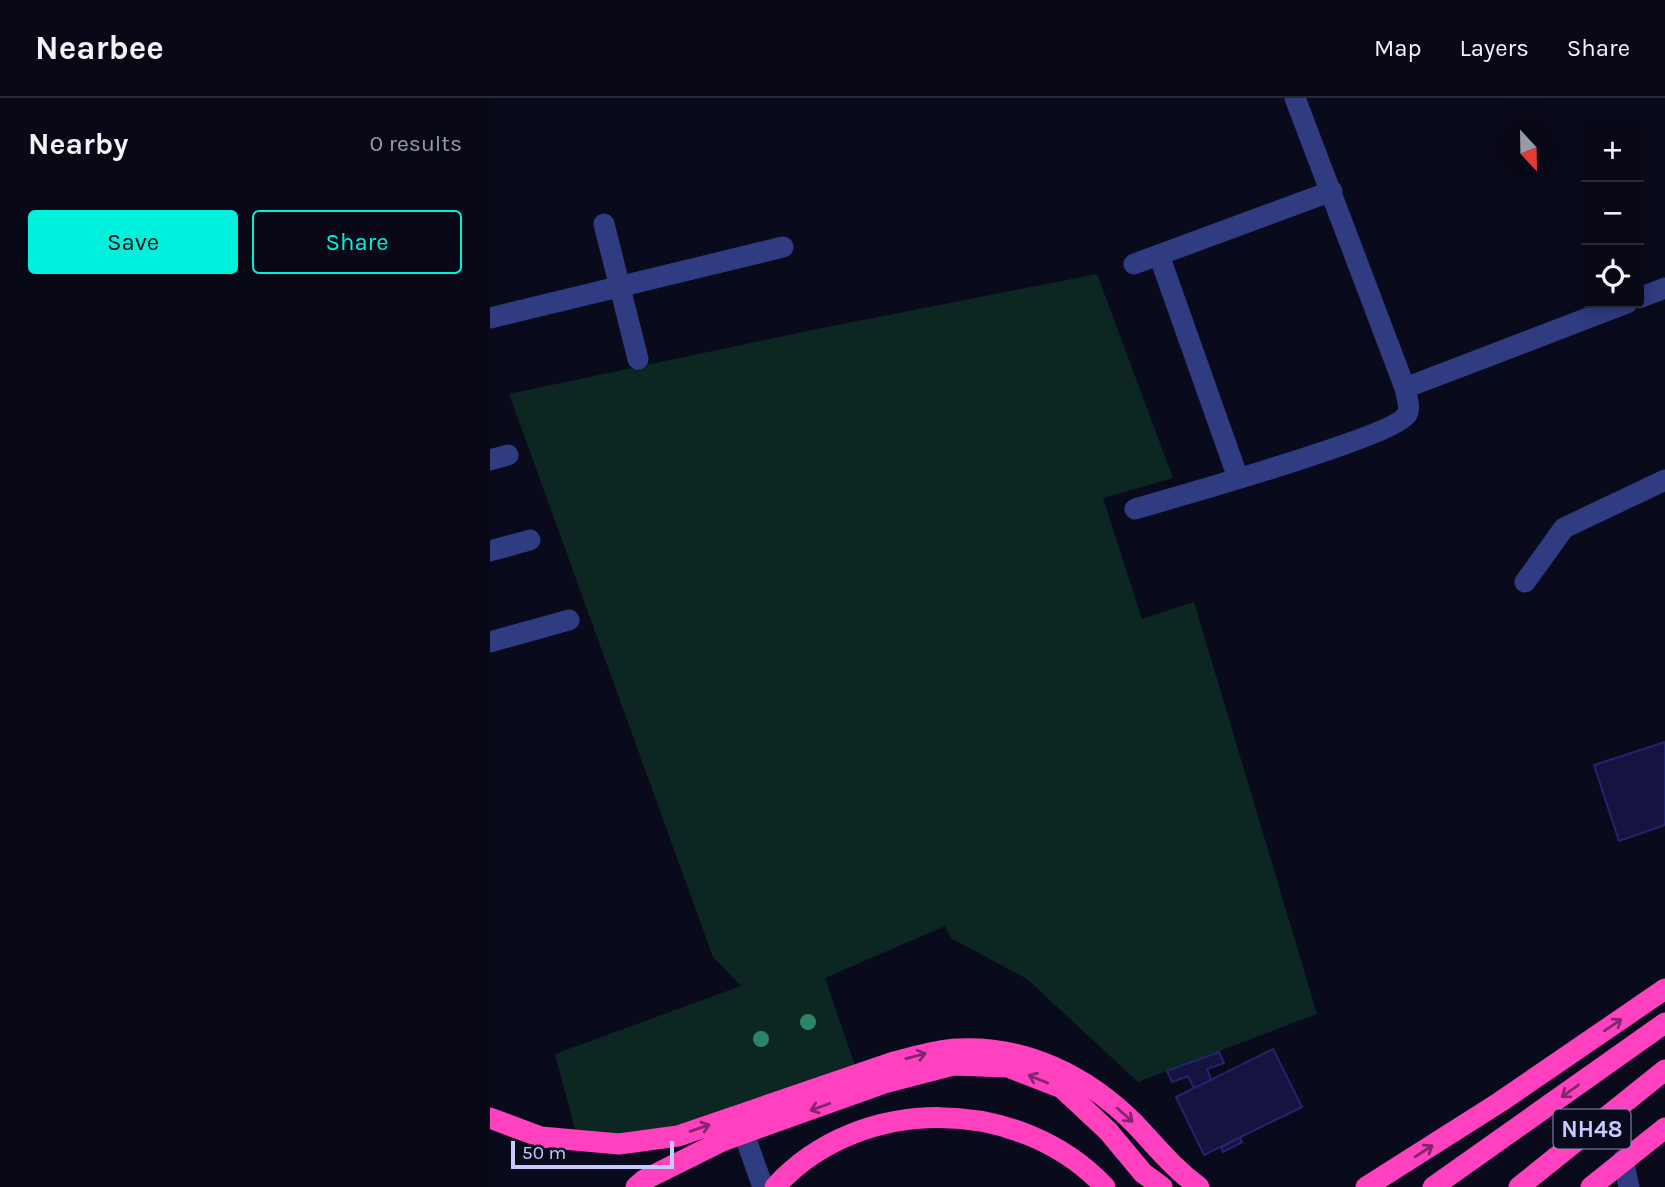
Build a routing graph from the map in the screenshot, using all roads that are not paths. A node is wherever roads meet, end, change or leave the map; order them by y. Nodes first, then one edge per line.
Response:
1 (1296, 98) edge
2 (1332, 191) junction
3 (604, 224) dead end
4 (783, 247) dead end
5 (1159, 255) junction
6 (1134, 264) dead end
7 (620, 286) junction
8 (1665, 288) edge
9 (1644, 296) edge
10 (1614, 308) edge
11 (490, 318) edge
12 (638, 359) dead end
13 (1405, 388) junction
14 (1238, 478) junction
15 (1665, 480) edge
16 (1135, 509) dead end
17 (530, 540) dead end
18 (490, 551) edge
19 (1525, 582) dead end
20 (569, 621) dead end
21 (490, 642) edge
22 (1665, 989) edge
23 (1665, 1023) edge
24 (1665, 1070) edge
25 (490, 1118) edge
26 (740, 1124) junction
27 (1665, 1128) edge
28 (1623, 1160) junction
29 (1595, 1185) edge
30 (636, 1187) edge
31 (763, 1187) edge
32 (775, 1187) edge
33 (1105, 1187) edge
34 (1162, 1187) edge
35 (1199, 1187) edge
36 (1366, 1187) edge
37 (1433, 1187) edge
38 (1519, 1187) edge
39 (1629, 1187) edge

1 - 2 street
2 - 5 street
2 - 13 street
3 - 7 street
4 - 7 street
5 - 6 street
5 - 14 street
7 - 11 street
7 - 12 street
8 - 9 street
10 - 13 street
13 - 14 street
14 - 16 street
15 - 19 street
17 - 18 street
20 - 21 street
36 -> 22 highway
23 -> 37 highway
24 - 38 highway, NH48
25 -> 26 highway
26 - 30 highway
26 - 31 street
34 -> 26 highway
26 -> 35 highway
27 - 28 highway, NH48
28 - 29 highway, NH48
28 - 39 street
32 - 33 highway

